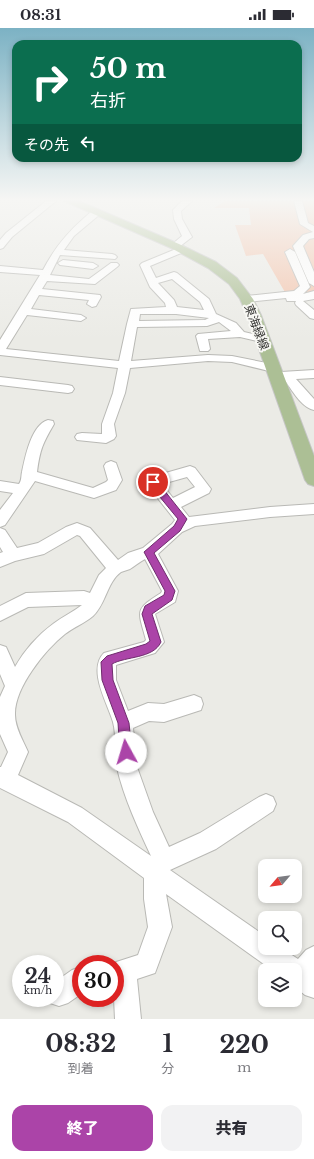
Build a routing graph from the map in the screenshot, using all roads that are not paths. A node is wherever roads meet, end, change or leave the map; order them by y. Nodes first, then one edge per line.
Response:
1 (60, 247) edge
2 (299, 247) edge
3 (179, 248) joint
4 (57, 252) junction
5 (290, 252) dead end
6 (52, 262) junction
7 (93, 266) dead end
8 (0, 269) edge
9 (45, 276) junction
10 (152, 282) junction
11 (314, 283) edge
12 (36, 292) junction
13 (314, 294) edge
14 (247, 301) junction
15 (314, 302) edge
16 (92, 304) dead end
17 (172, 310) junction
18 (24, 311) junction
19 (314, 316) edge
20 (215, 317) junction
21 (81, 318) dead end
22 (132, 324) junction
23 (240, 334) junction
24 (262, 339) junction
25 (204, 349) dead end
26 (0, 351) edge
27 (125, 365) junction
28 (279, 373) junction
29 (314, 374) edge
30 (0, 381) edge
31 (67, 390) dead end
32 (314, 406) edge
33 (48, 424) dead end
34 (82, 437) dead end
35 (111, 466) dead end
36 (28, 474) junction
37 (314, 480) edge
38 (0, 486) edge
39 (23, 490) junction
40 (171, 505) dead end
41 (314, 509) edge
42 (0, 521) edge
43 (177, 528) junction
44 (0, 534) edge
45 (149, 552) junction
46 (6, 558) edge
47 (115, 568) junction
48 (94, 602) junction
49 (0, 614) edge
50 (0, 653) edge
51 (14, 686) junction
52 (194, 704) dead end
53 (123, 723) junction
54 (3, 778) edge
55 (266, 804) dead end
56 (160, 866) junction
57 (124, 972) edge
58 (303, 972) edge
59 (124, 996) edge
60 (128, 1019) edge

1 - 4 street
2 - 11 street
3 - 10 street
3 - 14 main road, 東海緑線
4 - 6 street
4 - 9 street
5 - 14 street
6 - 7 street
6 - 9 street
8 - 9 street
9 - 12 street
10 - 17 street
10 - 20 street
12 - 16 street
12 - 18 street
13 - 14 street
14 - 24 main road, 東海緑線
15 - 19 street
17 - 20 street
17 - 22 street
18 - 21 street
18 - 26 street
20 - 22 street
20 - 23 street
22 - 27 street
23 - 24 street
23 - 25 street
24 - 28 main road, 東海緑線
26 - 27 street
27 - 28 street
27 - 34 street
28 - 29 street
28 - 32 street
28 - 37 main road, 東海緑線
30 - 31 street
33 - 36 street
35 - 36 street
36 - 39 street
38 - 39 street
39 - 42 street
40 - 43 street
41 - 43 street
43 - 45 street
44 - 46 street
45 - 47 street
45 - 53 street
46 - 47 street
47 - 48 street
48 - 49 street
48 - 51 street
50 - 51 street
51 - 54 street
52 - 53 street
53 - 56 street
54 - 56 street
55 - 56 street
56 - 57 street
56 - 58 street
59 - 60 street

